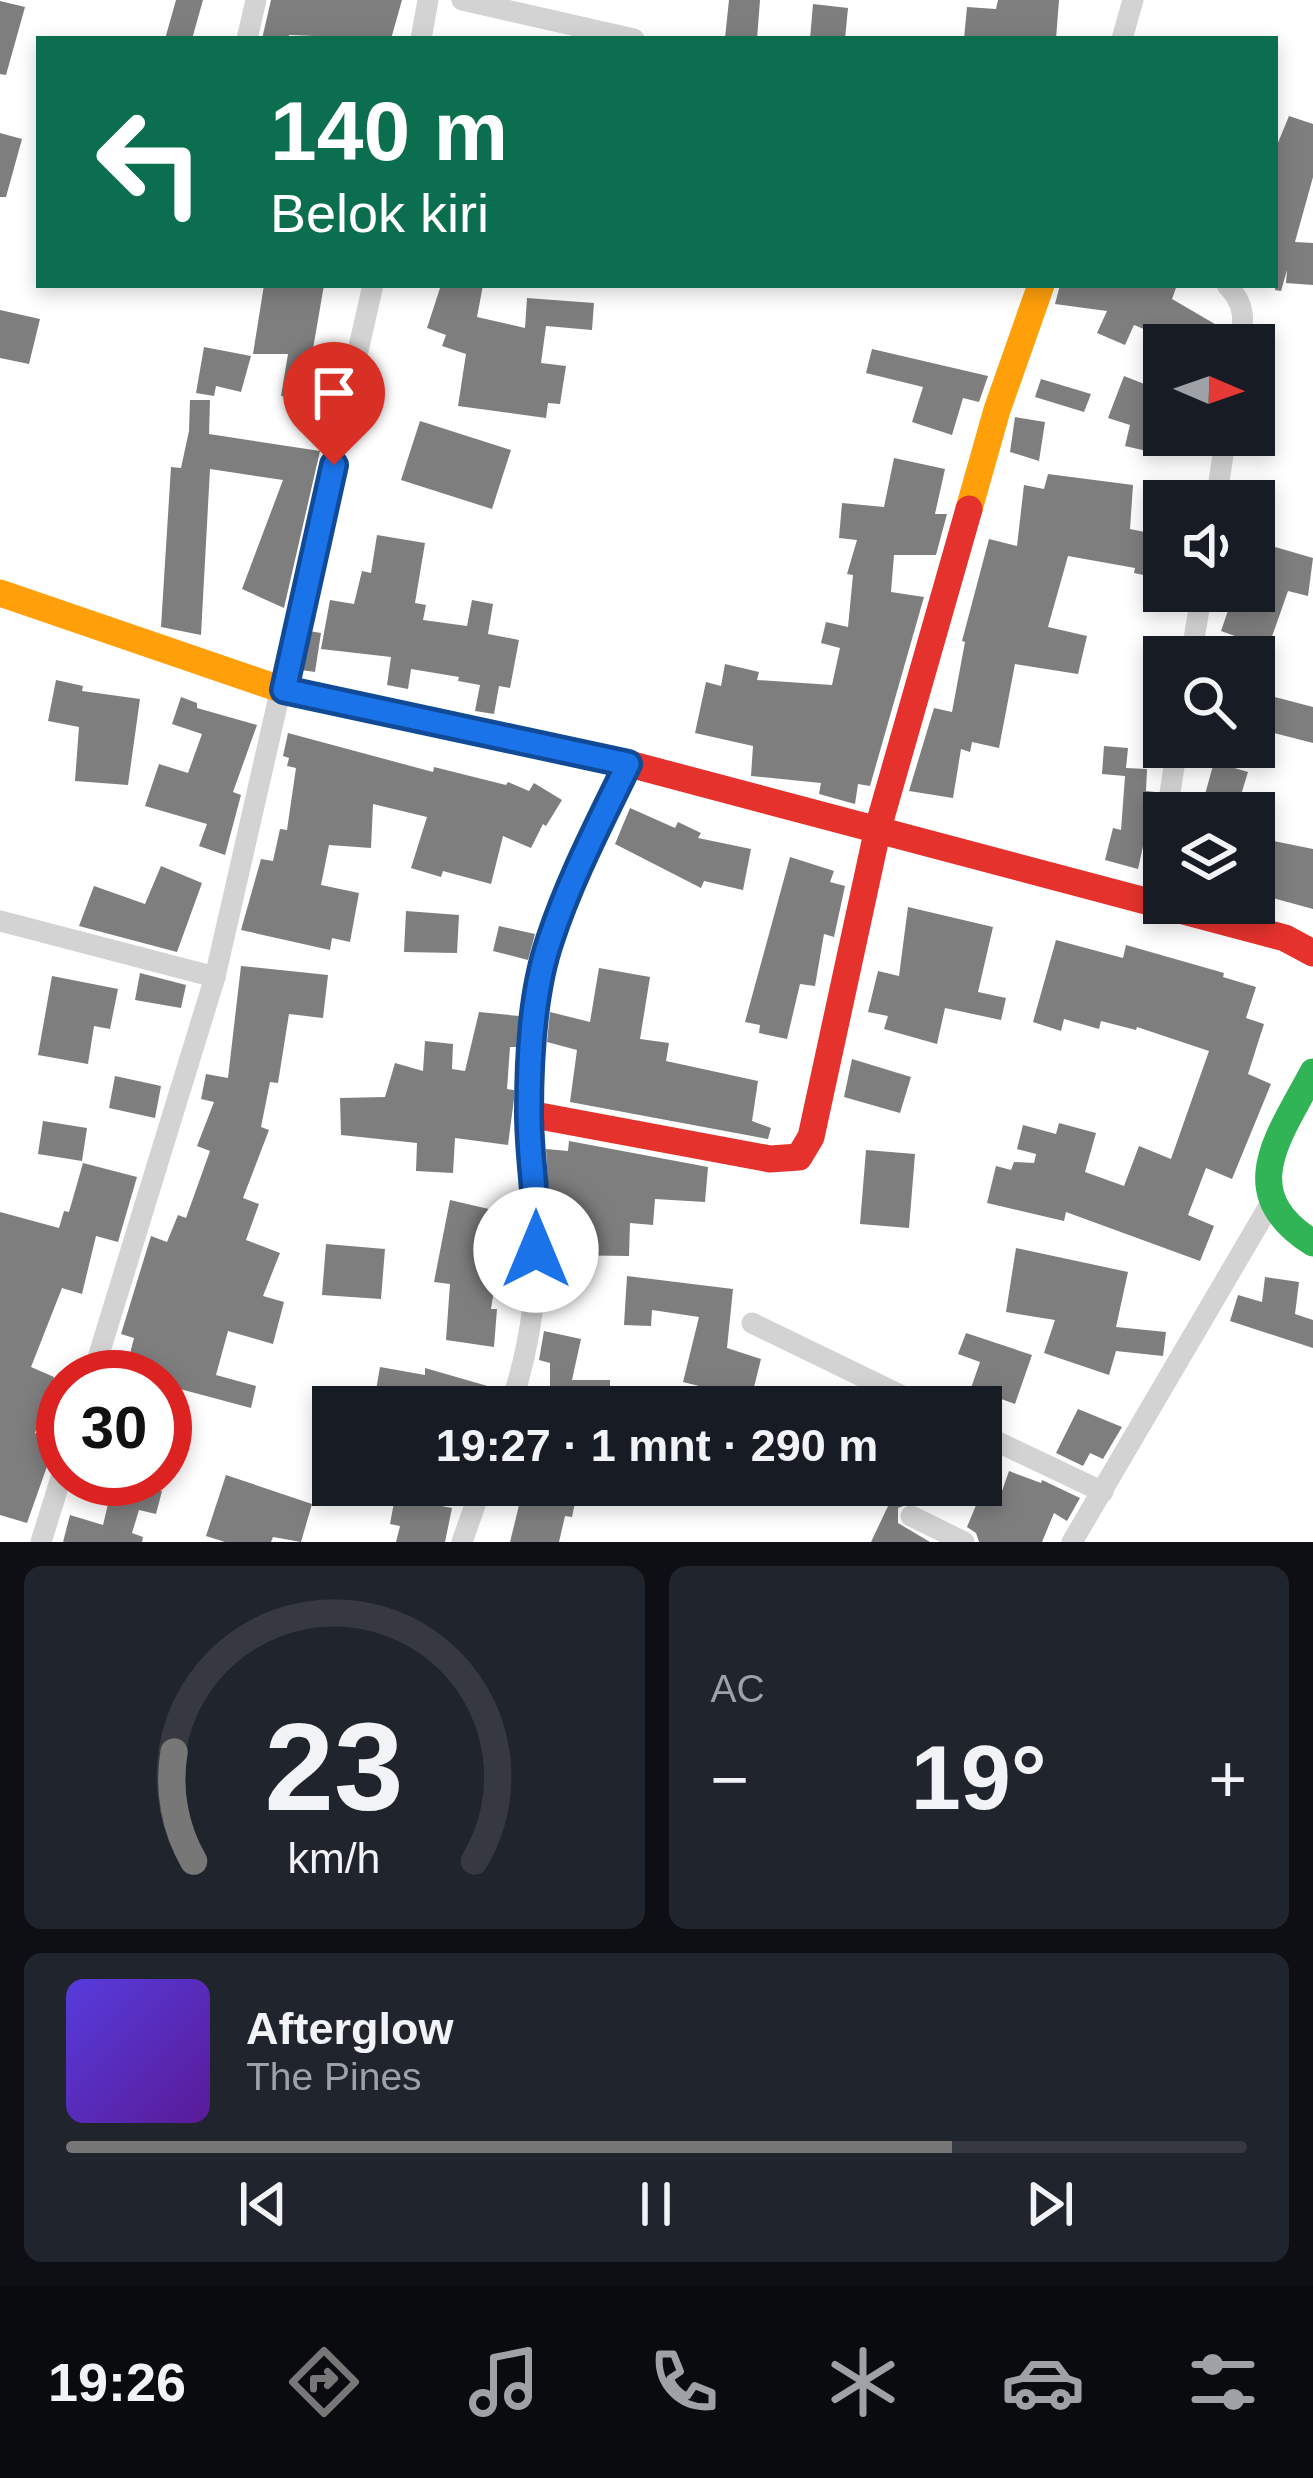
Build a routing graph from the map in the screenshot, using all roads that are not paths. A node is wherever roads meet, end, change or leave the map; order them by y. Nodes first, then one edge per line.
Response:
1 (256, 0) edge
2 (428, 0) edge
3 (461, 0) edge
4 (1133, 0) edge
5 (248, 36) edge
6 (422, 36) edge
7 (621, 36) edge
8 (1123, 36) edge
9 (373, 288) edge
10 (1040, 288) edge
11 (1230, 288) edge
12 (1244, 324) edge
13 (0, 592) edge
14 (284, 690) junction
15 (628, 764) junction
16 (878, 827) junction
17 (1143, 897) edge
18 (0, 921) edge
19 (1236, 924) edge
20 (1313, 953) edge
21 (215, 977) junction
22 (1313, 1072) edge
23 (529, 1114) junction
24 (1269, 1206) junction
25 (1313, 1243) edge
26 (752, 1323) dead end
27 (100, 1350) edge
28 (517, 1386) edge
29 (882, 1386) edge
30 (1002, 1444) edge
31 (1103, 1492) junction
32 (52, 1506) edge
33 (475, 1506) edge
34 (911, 1516) dead end
35 (41, 1542) edge
36 (462, 1542) edge
37 (964, 1542) edge
38 (1072, 1542) edge

1 - 5 street
2 - 6 street
3 - 7 street
4 - 8 street
9 - 14 street
10 - 16 street
11 - 12 street
13 - 14 street
14 - 15 street
14 - 21 street
15 - 16 street
15 - 23 street
16 - 17 street
16 - 23 street
18 - 21 street
19 - 20 street
21 - 27 street
22 - 24 street
23 - 28 street
24 - 25 street
24 - 31 street
26 - 29 street
30 - 31 street
31 - 38 street
32 - 35 street
33 - 36 street
34 - 37 street

